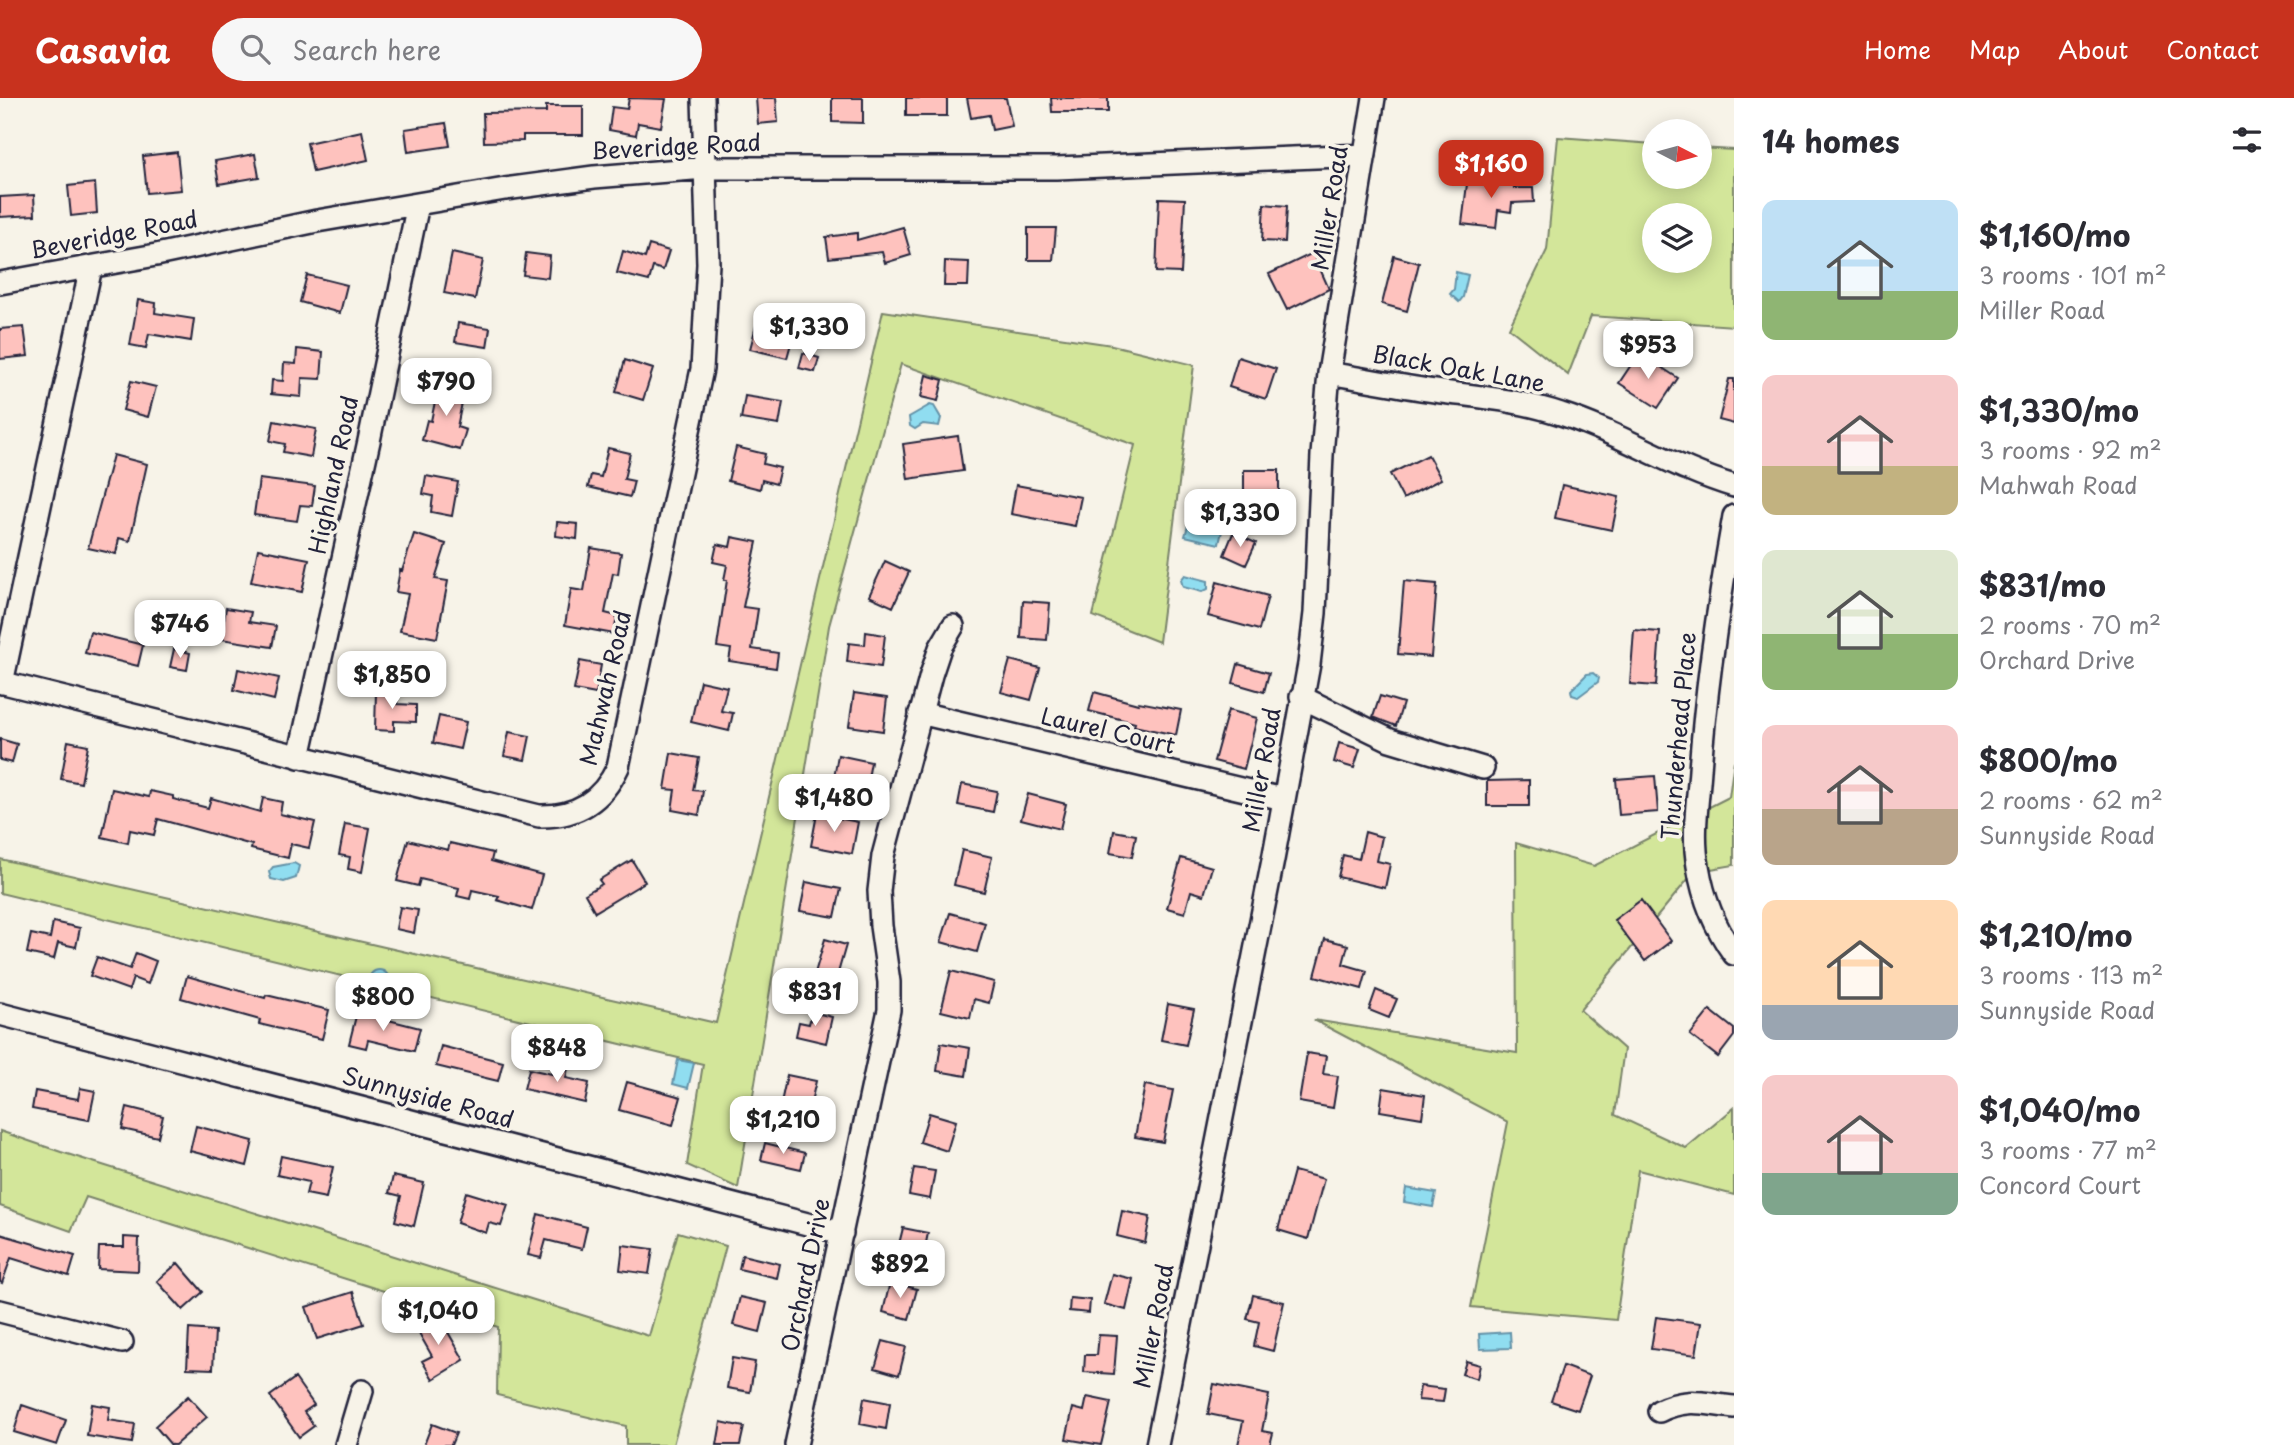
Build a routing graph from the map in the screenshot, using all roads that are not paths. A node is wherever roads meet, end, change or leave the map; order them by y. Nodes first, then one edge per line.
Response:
1 (703, 98) edge
2 (1374, 98) edge
3 (1365, 155) junction
4 (705, 168) junction
5 (418, 204) junction
6 (91, 267) junction
7 (0, 283) edge
8 (1329, 373) junction
9 (1734, 486) edge
10 (1734, 516) edge
11 (953, 626) dead end
12 (1, 683) edge
13 (1301, 697) junction
14 (920, 713) junction
15 (299, 757) junction
16 (1483, 768) dead end
17 (1283, 799) junction
18 (1734, 954) edge
19 (0, 1014) edge
20 (842, 1233) junction
21 (0, 1311) edge
22 (122, 1342) dead end
23 (362, 1391) dead end
24 (1734, 1407) edge
25 (1659, 1411) dead end
26 (346, 1445) edge
27 (796, 1445) edge
28 (1157, 1445) edge

1 - 4 street, Mahwah Road
2 - 3 street, Miller Road
3 - 4 street, Beveridge Road
3 - 8 street, Miller Road
4 - 5 street, Beveridge Road
4 - 15 street, Mahwah Road
5 - 6 street, Beveridge Road
5 - 15 street, Highland Road
6 - 7 street, Beveridge Road
6 - 12 street
8 - 9 street, Black Oak Lane
8 - 13 street, Miller Road
10 - 18 street, Thunderhead Place
11 - 14 street, Orchard Drive
12 - 15 street, Mahwah Road
13 - 16 street
13 - 17 street, Miller Road
14 - 17 street, Laurel Court
14 - 20 street, Orchard Drive
17 - 28 street, Miller Road
19 - 20 street, Sunnyside Road
20 - 27 street, Orchard Drive
21 - 22 street
23 - 26 street
24 - 25 street

